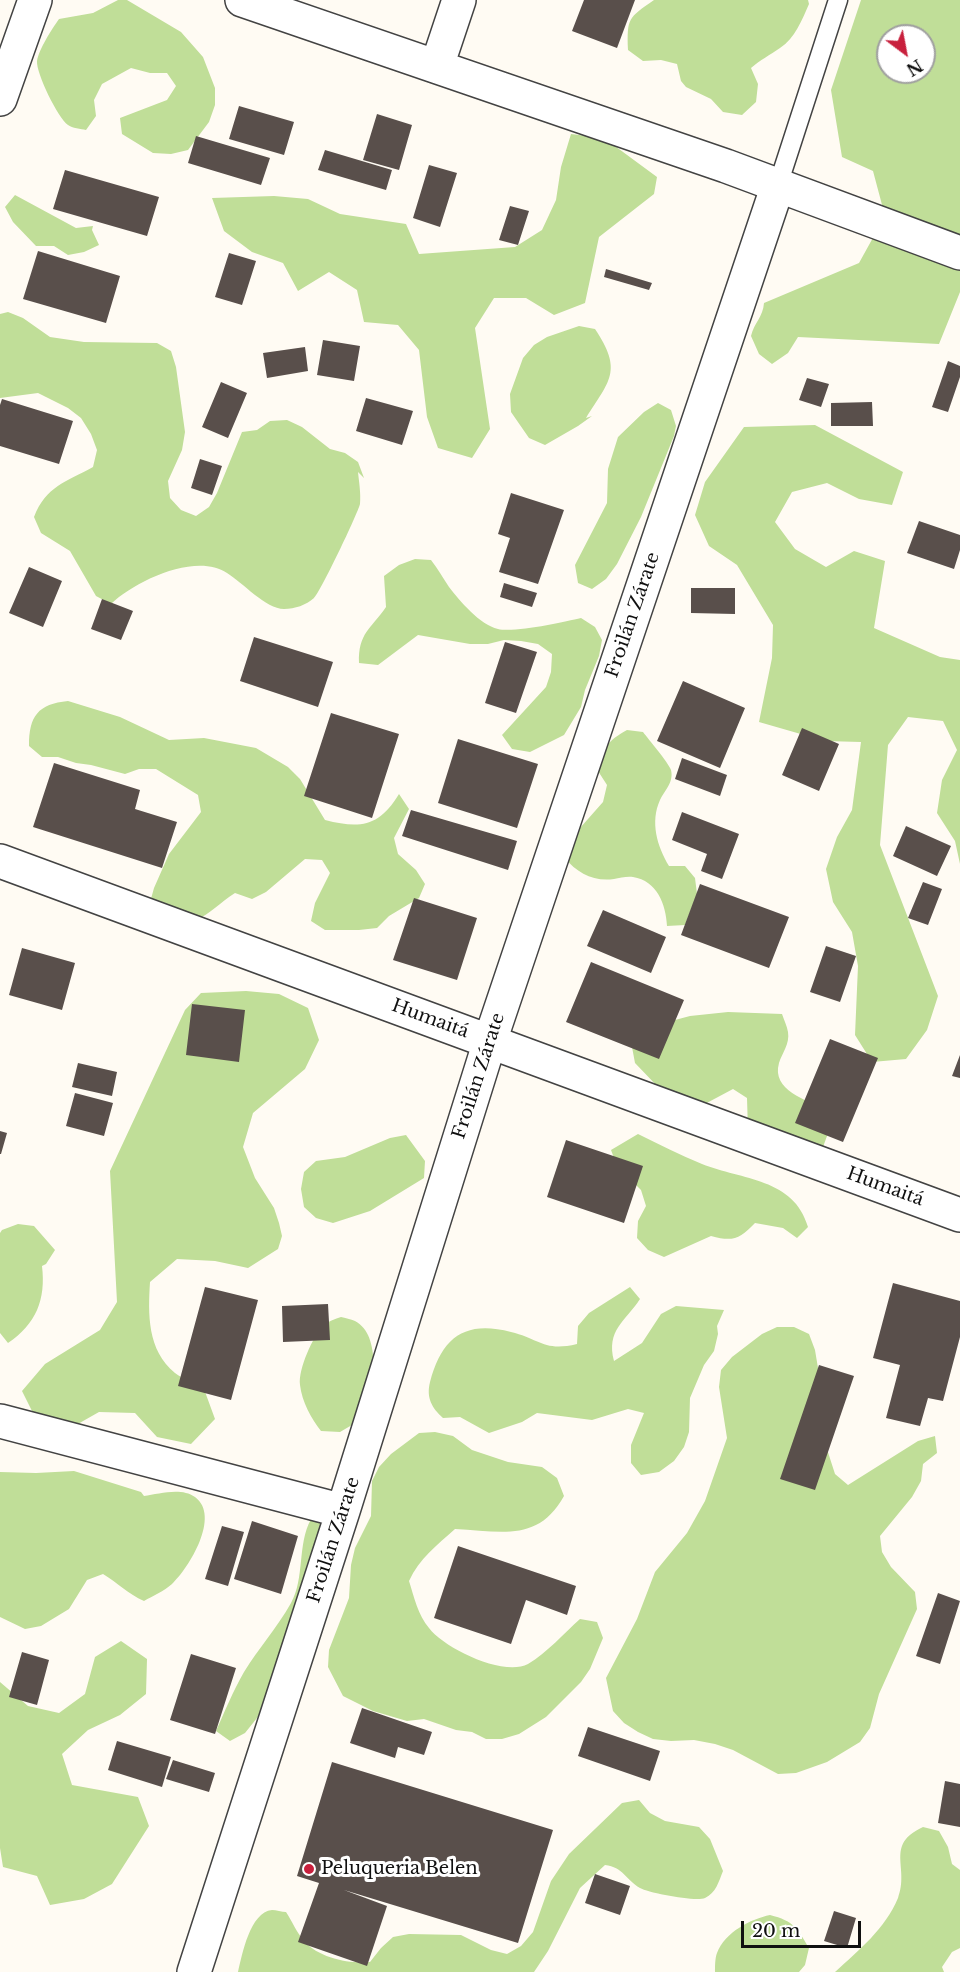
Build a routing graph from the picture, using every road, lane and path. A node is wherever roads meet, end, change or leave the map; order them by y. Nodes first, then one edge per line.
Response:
1 (36, 0) edge
2 (242, 0) edge
3 (459, 0) edge
4 (837, 0) edge
5 (437, 66) junction
6 (0, 99) edge
7 (778, 185) junction
8 (960, 253) edge
9 (0, 861) edge
10 (490, 1041) junction
11 (960, 1215) edge
12 (0, 1421) edge
13 (343, 1511) junction
14 (194, 1972) edge

1 - 6 street
2 - 5 street
3 - 5 street
4 - 7 lane
5 - 7 street
7 - 8 street
7 - 10 street, Froilán Zárate
9 - 10 street, Humaitá
10 - 11 street, Humaitá
10 - 13 street, Froilán Zárate
12 - 13 street
13 - 14 street, Froilán Zárate

